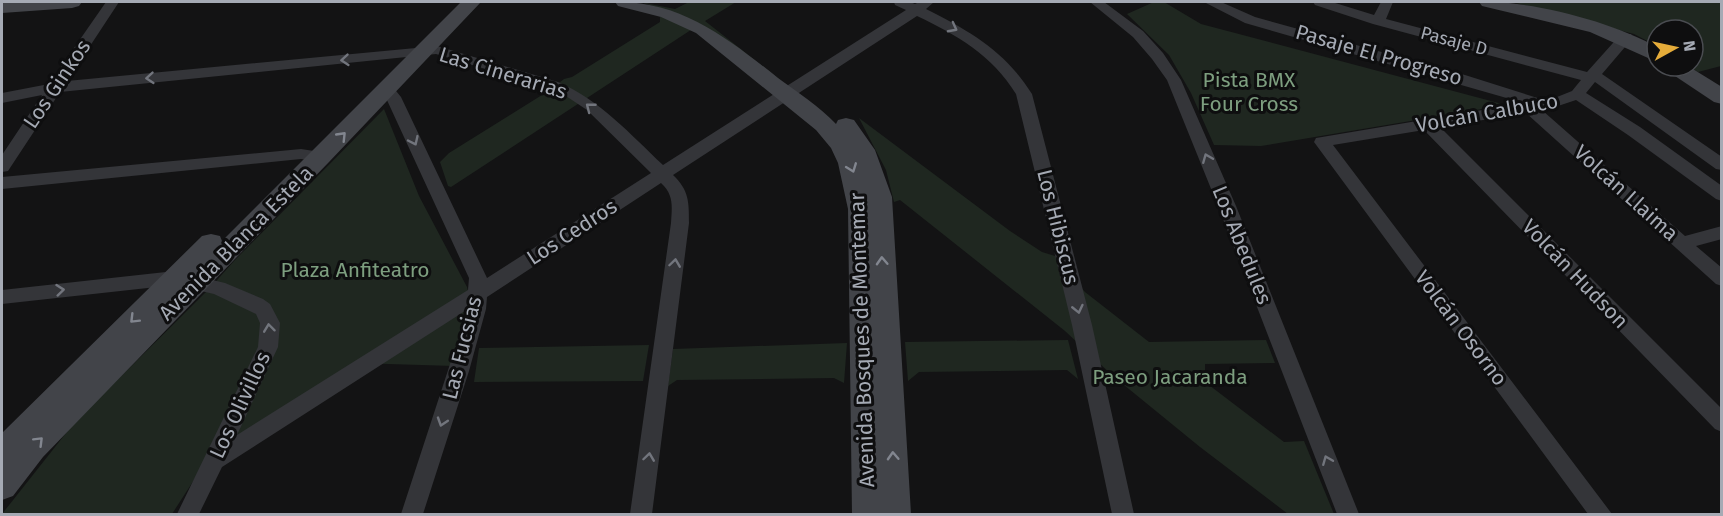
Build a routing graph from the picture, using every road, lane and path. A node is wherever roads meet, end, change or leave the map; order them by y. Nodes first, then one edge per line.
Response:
1 (72, 2) edge
2 (112, 2) edge
3 (453, 2) edge
4 (471, 2) edge
5 (626, 2) edge
6 (659, 2) edge
7 (1096, 2) edge
8 (1211, 2) edge
9 (1320, 2) edge
10 (1387, 2) edge
11 (1489, 2) edge
12 (915, 4) edge
13 (2, 7) edge
14 (1378, 21) junction
15 (1626, 37) junction
16 (1645, 49) edge
17 (413, 52) junction
18 (1591, 76) junction
19 (1692, 78) edge
20 (55, 87) junction
21 (387, 89) junction
22 (793, 90) junction
23 (1577, 94) junction
24 (1722, 97) edge
25 (2, 98) edge
26 (1548, 106) junction
27 (1529, 107) junction
28 (1428, 124) junction
29 (1322, 142) joint
30 (311, 155) junction
31 (1722, 165) edge
32 (2, 167) edge
33 (663, 173) junction
34 (2, 183) edge
35 (1722, 195) edge
36 (1722, 232) edge
37 (1682, 243) junction
38 (1722, 279) edge
39 (186, 280) junction
40 (478, 293) junction
41 (2, 297) edge
42 (1722, 423) edge
43 (2, 452) edge
44 (214, 460) junction
45 (2, 486) edge
46 (188, 514) edge
47 (412, 514) edge
48 (641, 514) edge
49 (868, 514) edge
50 (896, 514) edge
51 (1123, 514) edge
52 (1348, 514) edge
53 (1601, 514) edge

1 - 13 street
2 - 20 street, Los Ginkos
3 - 17 street, Avenida Blanca Estela
4 - 17 street, Avenida Blanca Estela
5 - 22 street, Avenida Bosques de Montemar
6 - 22 street, Avenida Bosques de Montemar
52 -> 7 street, Los Abedules
8 - 26 street, Pasaje El Progreso
9 - 14 street, Pasaje D
10 - 14 street
11 - 15 street
12 - 22 street, Los Cedros
12 -> 51 street, Los Hibiscus
14 - 18 street, Pasaje D
15 - 16 street
15 - 18 street, Volcán Calbuco
17 -> 20 street, Las Cinerarias
17 - 21 street, Avenida Blanca Estela
17 - 30 street, Avenida Blanca Estela
33 -> 17 street, Las Cinerarias
18 - 23 street, Volcán Calbuco
18 - 31 street, Pasaje D
19 - 24 street
20 - 25 street, Las Cinerarias
20 - 32 street, Los Ginkos
30 -> 21 street, Avenida Blanca Estela
21 -> 40 street, Las Fucsias
22 - 33 street, Los Cedros
22 -> 49 street, Avenida Bosques de Montemar
50 -> 22 street, Avenida Bosques de Montemar
23 - 26 street, Volcán Calbuco
23 - 35 street
26 - 27 street, Volcán Calbuco
27 - 28 street, Volcán Calbuco
27 - 37 street, Volcán Llaima
28 - 29 street, Volcán Calbuco
28 - 42 street, Volcán Hudson
29 - 53 street, Volcán Osorno
30 - 34 street
30 - 39 street, Avenida Blanca Estela
33 - 40 street, Los Cedros
48 -> 33 street, Las Cinerarias
36 - 37 street
37 - 38 street, Volcán Llaima
41 -> 39 street, Los Olivillos
39 -> 43 street, Avenida Blanca Estela
44 -> 39 street, Los Olivillos
45 -> 39 street, Avenida Blanca Estela
40 - 44 street, Los Cedros
40 -> 47 street, Las Fucsias
44 - 46 street, Los Olivillos

